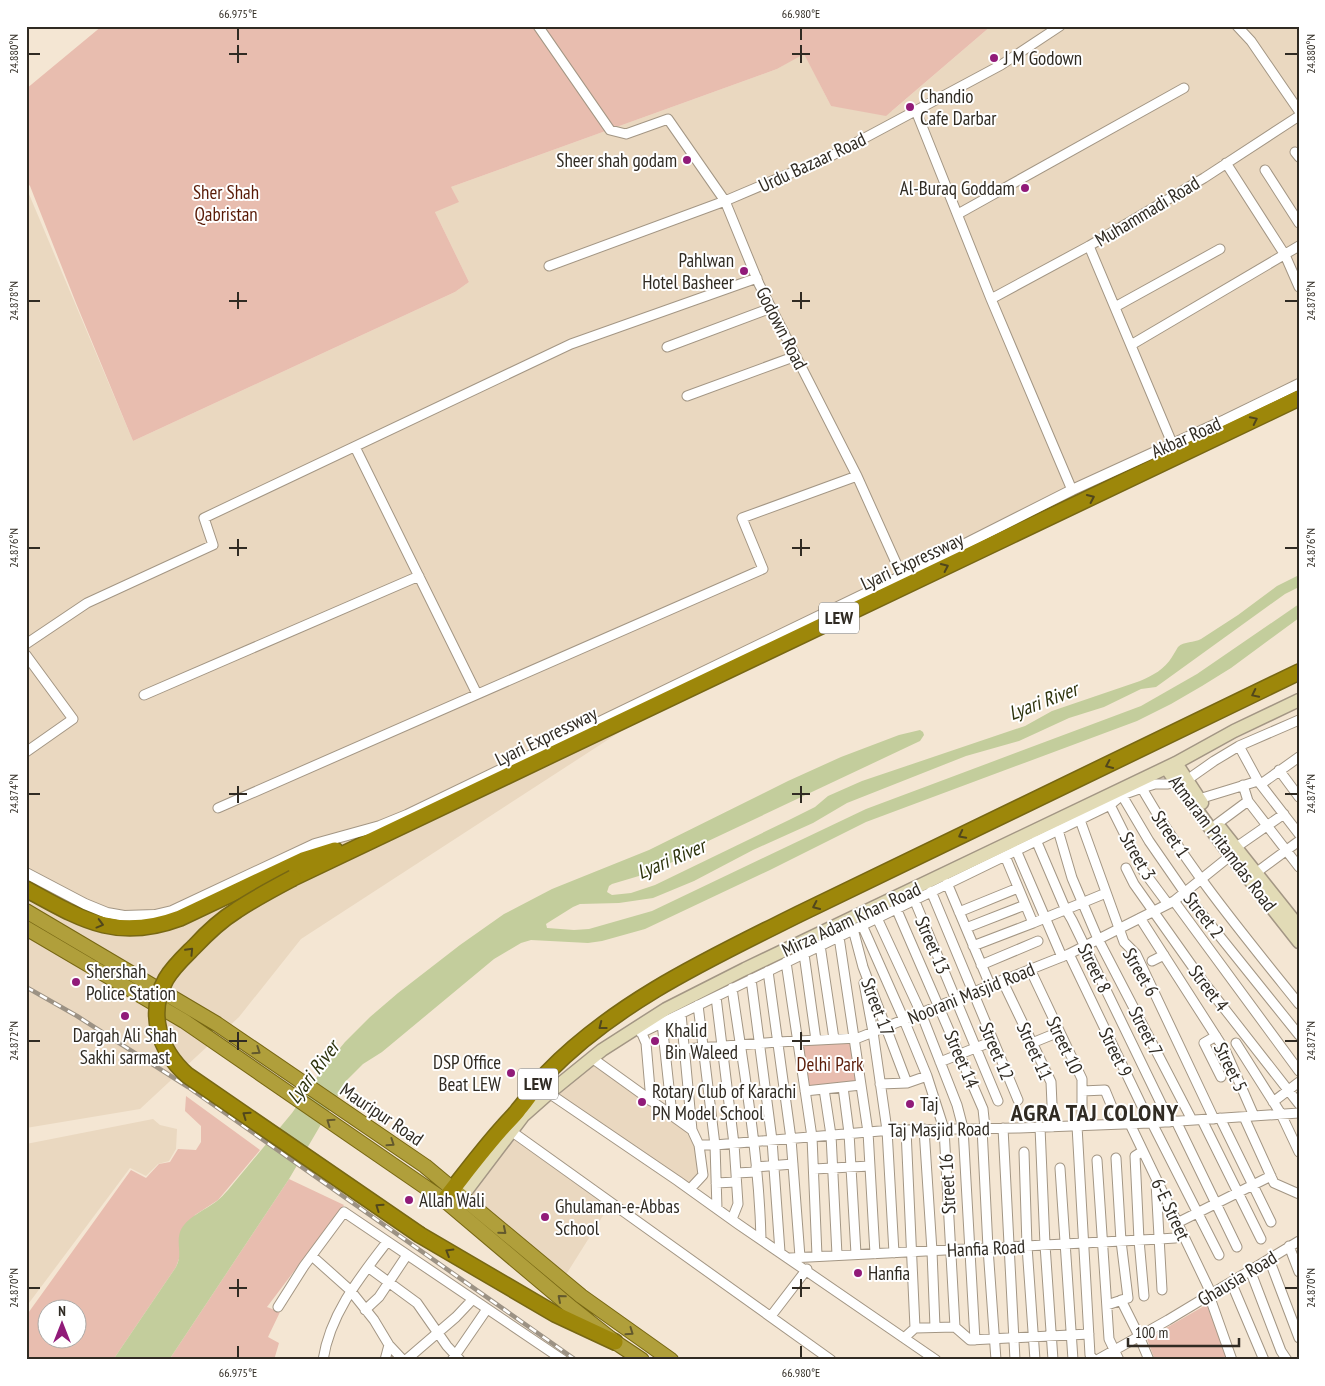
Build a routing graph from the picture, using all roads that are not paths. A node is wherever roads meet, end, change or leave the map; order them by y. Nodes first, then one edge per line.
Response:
1 (538, 26) edge
2 (1060, 26) edge
3 (1237, 26) edge
4 (1184, 88) dead end
5 (916, 110) junction
6 (1299, 111) edge
7 (1299, 116) edge
8 (1226, 163) junction
9 (1265, 170) dead end
10 (725, 201) junction
11 (958, 214) junction
12 (1299, 223) edge
13 (1089, 246) junction
14 (1299, 246) edge
15 (1220, 249) dead end
16 (1285, 254) junction
17 (549, 266) dead end
18 (757, 278) junction
19 (1299, 287) edge
20 (992, 299) junction
21 (1115, 307) junction
22 (771, 308) junction
23 (1131, 345) junction
24 (667, 347) dead end
25 (796, 356) junction
26 (1299, 384) edge
27 (687, 396) dead end
28 (1299, 398) edge
29 (1172, 443) junction
30 (355, 447) junction
31 (857, 476) junction
32 (1072, 490) junction
33 (418, 576) junction
34 (902, 576) junction
35 (26, 644) edge
36 (26, 655) edge
37 (1299, 672) edge
38 (477, 694) junction
39 (144, 695) dead end
40 (1299, 700) edge
41 (1299, 720) edge
42 (1239, 746) junction
43 (26, 752) edge
44 (1299, 757) edge
45 (1171, 765) junction
46 (1279, 770) junction
47 (1182, 781) junction
48 (1259, 782) junction
49 (1140, 784) junction
50 (1243, 785) junction
51 (1121, 792) junction
52 (1198, 798) junction
53 (1299, 798) edge
54 (1248, 800) junction
55 (1110, 805) junction
56 (218, 808) dead end
57 (1284, 814) junction
58 (1080, 820) junction
59 (1217, 824) junction
60 (1267, 826) junction
61 (1058, 830) junction
62 (1299, 834) edge
63 (379, 836) junction
64 (1036, 840) junction
65 (1299, 841) edge
66 (1016, 850) junction
67 (1286, 850) junction
68 (1233, 852) junction
69 (1005, 856) junction
70 (1299, 867) edge
71 (1126, 868) dead end
72 (26, 873) edge
73 (1253, 876) junction
74 (1202, 880) junction
75 (947, 884) junction
76 (1018, 888) junction
77 (26, 889) edge
78 (931, 891) junction
79 (1106, 893) junction
80 (1186, 893) junction
81 (914, 900) junction
82 (1083, 902) junction
83 (1171, 903) junction
84 (1025, 905) junction
85 (896, 908) junction
86 (1065, 908) junction
87 (26, 911) edge
88 (1154, 911) junction
89 (959, 912) junction
90 (1045, 917) junction
91 (877, 918) junction
92 (1140, 918) junction
93 (1294, 921) edge
94 (1033, 922) junction
95 (862, 925) junction
96 (26, 928) edge
97 (966, 928) junction
98 (1118, 928) junction
99 (853, 930) junction
100 (26, 934) edge
101 (839, 936) junction
102 (42, 938) junction
103 (1098, 939) junction
104 (1038, 941) dead end
105 (1299, 942) edge
106 (820, 945) junction
107 (974, 946) junction
108 (1084, 947) junction
109 (804, 954) junction
110 (1065, 955) junction
111 (1164, 955) junction
112 (1152, 961) dead end
113 (786, 962) junction
114 (981, 965) junction
115 (1030, 969) junction
116 (768, 971) junction
117 (751, 980) junction
118 (1002, 980) junction
119 (868, 982) junction
120 (990, 985) junction
121 (732, 988) junction
122 (972, 991) junction
123 (716, 997) junction
124 (956, 998) junction
125 (1299, 1004) edge
126 (698, 1005) junction
127 (939, 1005) junction
128 (920, 1013) junction
129 (680, 1014) junction
130 (904, 1020) junction
131 (662, 1023) junction
132 (885, 1028) junction
133 (640, 1030) junction
134 (874, 1032) junction
135 (1059, 1032) junction
136 (1299, 1035) edge
137 (1216, 1036) junction
138 (853, 1038) junction
139 (834, 1039) junction
140 (816, 1040) junction
141 (993, 1040) junction
142 (798, 1041) junction
143 (778, 1042) junction
144 (760, 1043) junction
145 (1032, 1043) junction
146 (1236, 1043) dead end
147 (740, 1045) junction
148 (722, 1046) junction
149 (976, 1047) junction
150 (703, 1048) junction
151 (684, 1049) junction
152 (960, 1054) junction
153 (592, 1058) junction
154 (940, 1062) junction
155 (1299, 1071) edge
156 (927, 1076) junction
157 (1221, 1077) dead end
158 (1299, 1082) edge
159 (907, 1083) junction
160 (880, 1084) junction
161 (861, 1085) junction
162 (843, 1087) junction
163 (543, 1089) junction
164 (824, 1089) junction
165 (805, 1090) junction
166 (1082, 1091) junction
167 (1289, 1091) junction
168 (1018, 1100) dead end
169 (651, 1101) junction
170 (998, 1101) dead end
171 (1273, 1102) junction
172 (1299, 1104) edge
173 (1299, 1113) edge
174 (1281, 1114) junction
175 (672, 1115) junction
176 (1254, 1116) junction
177 (1244, 1117) junction
178 (1217, 1119) junction
179 (1192, 1120) junction
180 (1202, 1120) junction
181 (1173, 1121) junction
182 (1151, 1123) junction
183 (1119, 1124) junction
184 (1130, 1124) junction
185 (1079, 1126) junction
186 (1040, 1127) junction
187 (1053, 1127) junction
188 (963, 1128) junction
189 (983, 1128) junction
190 (1003, 1128) junction
191 (924, 1129) junction
192 (944, 1129) junction
193 (692, 1130) junction
194 (886, 1130) junction
195 (906, 1130) junction
196 (511, 1131) junction
197 (868, 1132) junction
198 (849, 1134) junction
199 (831, 1135) junction
200 (812, 1137) junction
201 (791, 1139) junction
202 (772, 1140) junction
203 (753, 1142) junction
204 (734, 1144) junction
205 (699, 1145) junction
206 (715, 1146) junction
207 (1143, 1151) junction
208 (1024, 1152) dead end
209 (1299, 1152) edge
210 (1116, 1158) dead end
211 (1097, 1160) dead end
212 (793, 1164) junction
213 (774, 1166) junction
214 (870, 1166) junction
215 (851, 1167) junction
216 (833, 1168) junction
217 (1060, 1168) dead end
218 (814, 1169) junction
219 (756, 1170) junction
220 (1271, 1176) junction
221 (736, 1178) junction
222 (1156, 1178) junction
223 (716, 1183) junction
224 (1253, 1186) junction
225 (690, 1189) junction
226 (1237, 1193) junction
227 (1299, 1194) edge
228 (453, 1198) junction
229 (1216, 1204) junction
230 (718, 1209) junction
231 (1198, 1213) junction
232 (732, 1219) junction
233 (1271, 1222) dead end
234 (1177, 1223) junction
235 (1182, 1234) junction
236 (761, 1239) junction
237 (1160, 1239) junction
238 (1261, 1239) dead end
239 (1139, 1240) junction
240 (1121, 1241) junction
241 (1299, 1241) edge
242 (387, 1242) junction
243 (1102, 1242) junction
244 (1083, 1243) junction
245 (1064, 1244) junction
246 (1045, 1245) junction
247 (1027, 1246) junction
248 (1289, 1246) junction
249 (1008, 1247) junction
250 (1237, 1247) dead end
251 (988, 1248) junction
252 (970, 1249) junction
253 (950, 1250) junction
254 (932, 1251) junction
255 (780, 1252) junction
256 (912, 1252) junction
257 (894, 1253) junction
258 (856, 1254) junction
259 (875, 1254) junction
260 (407, 1255) junction
261 (837, 1255) junction
262 (1219, 1255) dead end
263 (312, 1256) junction
264 (817, 1256) junction
265 (800, 1257) junction
266 (789, 1258) junction
267 (1269, 1259) junction
268 (368, 1267) junction
269 (807, 1270) junction
270 (1250, 1270) junction
271 (1299, 1272) edge
272 (388, 1282) junction
273 (1231, 1282) junction
274 (350, 1290) junction
275 (1162, 1290) dead end
276 (1210, 1294) junction
277 (1144, 1296) dead end
278 (473, 1299) junction
279 (1121, 1300) junction
280 (1107, 1305) junction
281 (278, 1307) dead end
282 (487, 1309) junction
283 (365, 1310) junction
284 (771, 1316) junction
285 (955, 1327) junction
286 (915, 1328) junction
287 (935, 1328) junction
288 (438, 1332) junction
289 (1088, 1334) junction
290 (1070, 1335) junction
291 (1051, 1336) junction
292 (1139, 1336) junction
293 (1033, 1337) junction
294 (904, 1338) junction
295 (1013, 1338) junction
296 (1299, 1338) edge
297 (994, 1339) junction
298 (976, 1340) junction
299 (615, 1342) junction
300 (389, 1345) junction
301 (1115, 1350) junction
302 (456, 1358) edge
303 (323, 1360) edge
304 (386, 1360) edge
305 (404, 1360) edge
306 (563, 1360) edge
307 (642, 1360) edge
308 (671, 1360) edge
309 (831, 1360) edge
310 (936, 1360) edge
311 (996, 1360) edge
312 (1015, 1360) edge
313 (1035, 1360) edge
314 (1053, 1360) edge
315 (1073, 1360) edge
316 (1096, 1360) edge
317 (1119, 1360) edge
318 (1149, 1360) edge
319 (1232, 1360) edge
320 (1264, 1360) edge
321 (1287, 1360) edge

1 - 10 street, Godown Road
2 - 5 street, Urdu Bazaar Road
3 - 6 street
4 - 11 street
5 - 10 street, Urdu Bazaar Road
5 - 11 street
7 - 8 street, Muhammadi Road
8 - 13 street, Muhammadi Road
8 - 16 street
9 - 12 street
10 - 17 street, Urdu Bazaar Road
10 - 18 street, Godown Road
11 - 20 street
13 - 20 street, Muhammadi Road
13 - 21 street
14 - 16 street
15 - 21 street
16 - 19 street
16 - 23 street
18 - 22 street, Godown Road
18 - 30 street
20 - 32 street
21 - 23 street
22 - 24 street
22 - 25 street, Godown Road
23 - 29 street
25 - 27 street
25 - 31 street, Godown Road
26 - 29 street, Akbar Road
63 -> 28 highway, Lyari Expressway / LEW
29 - 32 street, Akbar Road
30 - 33 street
30 - 35 street
31 - 34 street, Godown Road
31 - 38 street
32 - 34 street, Akbar Road
33 - 38 street
33 - 39 street
34 - 72 street, Akbar Road
36 - 43 street
37 -> 163 highway, LEW
38 - 56 street
40 - 45 main road, Mirza Adam Khan Road
41 - 42 street
42 - 47 street
42 - 48 street
44 - 46 street
45 - 47 main road, Atmaram Pritamdas Road
45 - 49 main road, Mirza Adam Khan Road
46 - 48 street
46 - 53 street
47 - 49 street
47 - 52 main road, Atmaram Pritamdas Road
47 - 68 main road, Atmaram Pritamdas Road
48 - 50 street
48 - 57 street
49 - 51 main road, Mirza Adam Khan Road
49 - 74 street, Street 1
50 - 52 street
50 - 54 street
51 - 55 street
51 - 80 street, Street 2
51 - 133 main road, Mirza Adam Khan Road
52 - 59 main road, Atmaram Pritamdas Road
54 - 59 street
54 - 60 street
55 - 58 street
55 - 83 street, Street 3
57 - 60 street, Noorani Masjid Road
57 - 62 street
58 - 61 street
58 - 79 street, Street 6
59 - 68 main road, Atmaram Pritamdas Road
60 - 67 street
60 - 68 street, Noorani Masjid Road
61 - 64 street
61 - 82 street, Street 7
77 -> 63 highway, LEW
299 -> 63 highway, LEW, bridge
64 - 66 street
64 - 86 street, Street 8
65 - 67 street
66 - 69 street
66 - 90 street, Street 9
67 - 70 street
67 - 73 street
68 - 73 main road, Atmaram Pritamdas Road
68 - 74 street, Noorani Masjid Road
69 - 75 street
69 - 76 street
71 - 88 street, Street 4
73 - 93 main road, Atmaram Pritamdas Road
74 - 80 street, Noorani Masjid Road
74 - 125 street, Street 1
75 - 78 street
75 - 89 street
76 - 84 street
76 - 89 street
78 - 81 street
78 - 122 street, Street 12
79 - 82 street
79 - 98 street, Street 6
80 - 83 street, Noorani Masjid Road
80 - 136 street, Street 2
81 - 85 street
81 - 124 street, Street 13
82 - 86 street
82 - 103 street, Street 7
83 - 88 street, Noorani Masjid Road
83 - 155 street, Street 3
84 - 94 street
84 - 97 street
85 - 91 street
85 - 127 street, Street 14
86 - 90 street
86 - 108 street, Street 8
87 -> 228 highway, Mauripur Road
88 - 92 street, Noorani Masjid Road
88 - 167 street, Street 4
89 - 97 street
90 - 94 street
90 - 110 street, Street 9
91 - 95 street
91 - 128 street
92 - 98 street, Noorani Masjid Road
92 - 111 street, Street 5
93 - 105 main road, Atmaram Pritamdas Road
94 - 107 street
95 - 99 street
95 - 130 street, Street 16
96 - 102 highway, Mauripur Road
97 - 107 street
98 - 103 street, Noorani Masjid Road
98 - 178 street, Street 6
99 - 101 street
99 - 119 street, Street 17
100 - 102 highway
101 - 106 street
101 - 138 street
228 -> 102 highway, Mauripur Road
103 - 108 street, Noorani Masjid Road
103 - 179 street, Street 7
104 - 114 street
106 - 109 street
106 - 139 street
107 - 114 street
108 - 110 street, Noorani Masjid Road
108 - 181 street, Street 8
109 - 113 street
109 - 140 street
110 - 115 street, Noorani Masjid Road
110 - 182 street, Street 9
111 - 112 street
111 - 137 street, Street 5
113 - 116 street
113 - 142 street
114 - 120 street
115 - 118 street, Noorani Masjid Road
115 - 135 street, Street 10
116 - 117 street
116 - 143 street
117 - 121 street
117 - 144 street
118 - 120 street, Noorani Masjid Road
118 - 145 street, Street 11
119 - 132 street, Street 17
119 - 134 street
120 - 122 street, Noorani Masjid Road
121 - 123 street
121 - 147 street
122 - 124 street, Noorani Masjid Road
122 - 141 street, Street 12
123 - 126 street
123 - 148 street
124 - 127 street, Noorani Masjid Road
124 - 149 street, Street 13
126 - 129 street
126 - 150 street
127 - 128 street, Noorani Masjid Road
127 - 152 street, Street 14
128 - 130 street, Noorani Masjid Road
128 - 154 street
129 - 131 street
129 - 151 street
130 - 132 street, Noorani Masjid Road
130 - 156 street, Street 16
131 - 133 street
131 - 175 street
132 - 134 street, Noorani Masjid Road
132 - 159 street, Street 17
133 - 153 main road, Mirza Adam Khan Road
133 - 169 street
134 - 138 street, Noorani Masjid Road
134 - 160 street
135 - 145 street
135 - 166 street, Street 10
137 - 157 street
137 - 176 street, Street 5
138 - 139 street, Noorani Masjid Road
138 - 161 street
139 - 140 street, Noorani Masjid Road
140 - 142 street, Noorani Masjid Road
141 - 149 street
141 - 168 street, Street 12
142 - 143 street, Noorani Masjid Road
142 - 165 street
143 - 144 street, Noorani Masjid Road
143 - 201 street
144 - 147 street, Noorani Masjid Road
144 - 202 street
145 - 187 street, Street 11
146 - 171 street
147 - 148 street, Noorani Masjid Road
147 - 203 street
148 - 150 street, Noorani Masjid Road
148 - 204 street
149 - 152 street
149 - 170 street, Street 13
150 - 151 street, Noorani Masjid Road
150 - 206 street
151 - 193 street
152 - 154 street
152 - 189 street, Street 14
153 - 163 main road, Mirza Adam Khan Road
153 - 169 street
154 - 188 street
156 - 159 street
156 - 192 street, Street 16
158 - 167 street
159 - 160 street
160 - 194 street
161 - 162 street
161 - 197 street
162 - 164 street
162 - 198 street
163 - 196 main road, Mirza Adam Khan Road
163 - 225 street
163 - 228 highway, LEW
164 - 165 street
164 - 199 street
165 - 200 street
166 - 183 street
166 - 185 street, Street 10
167 - 171 street
167 - 172 street, Street 4
169 - 175 street
171 - 174 street
173 - 174 street, Taj Masjid Road
174 - 176 street, Taj Masjid Road
174 - 209 street
175 - 193 street
176 - 177 street, Taj Masjid Road
177 - 178 street, Taj Masjid Road
177 - 220 street
178 - 180 street, Taj Masjid Road
178 - 224 street, Street 6
179 - 180 street, Taj Masjid Road
179 - 181 street, Taj Masjid Road
180 - 226 street
181 - 182 street, Taj Masjid Road
181 - 229 street, Street 8
182 - 184 street, Taj Masjid Road
182 - 231 street, Street 9
183 - 184 street, Taj Masjid Road
183 - 185 street, Taj Masjid Road
184 - 207 street, 6-E Street
185 - 187 street, Taj Masjid Road
185 - 244 street, Street 10
186 - 187 street, Taj Masjid Road
186 - 190 street, Taj Masjid Road
186 - 246 street
188 - 189 street, Taj Masjid Road
188 - 192 street, Taj Masjid Road
188 - 252 street
189 - 190 street, Taj Masjid Road
189 - 251 street, Street 14
190 - 249 street
191 - 192 street, Taj Masjid Road
191 - 195 street, Taj Masjid Road
191 - 254 street
192 - 253 street, Street 16
193 - 205 street
194 - 195 street, Taj Masjid Road
194 - 197 street, Taj Masjid Road
194 - 257 street
195 - 256 street
196 - 228 main road, Mirza Adam Khan Road
196 - 284 street
197 - 198 street, Taj Masjid Road
197 - 214 street
198 - 199 street, Taj Masjid Road
198 - 215 street
199 - 200 street, Taj Masjid Road
199 - 216 street
200 - 201 street, Taj Masjid Road
200 - 218 street
201 - 202 street, Taj Masjid Road
201 - 212 street
202 - 203 street, Taj Masjid Road
202 - 213 street
203 - 204 street, Taj Masjid Road
203 - 219 street
204 - 206 street, Taj Masjid Road
204 - 221 street
205 - 206 street, Taj Masjid Road
205 - 225 street
206 - 223 street
207 - 222 street, 6-E Street
207 - 239 street
208 - 247 street
210 - 240 street
211 - 243 street
212 - 213 street
212 - 265 street
213 - 219 street
213 - 255 street
214 - 215 street
214 - 259 street
215 - 216 street
215 - 258 street
216 - 218 street
216 - 261 street
217 - 245 street
218 - 264 street
219 - 221 street
219 - 236 street
220 - 224 street
220 - 227 street
221 - 223 street
221 - 232 street
222 - 234 street, 6-E Street
222 - 237 street
223 - 230 street
224 - 226 street
224 - 233 street, Street 6
225 - 230 street
226 - 229 street
226 - 238 street
299 -> 228 highway, Mauripur Road
228 -> 308 highway, Mauripur Road
229 - 231 street
229 - 250 street, Street 8
230 - 232 street
231 - 234 street
231 - 262 street, Street 9
232 - 236 street
234 - 235 street, 6-E Street
235 - 237 street, Hanfia Road
235 - 276 street, 6-E Street
236 - 255 street
237 - 239 street, Hanfia Road
237 - 275 street
239 - 240 street, Hanfia Road
239 - 277 street
240 - 243 street, Hanfia Road
240 - 279 street
241 - 248 street, Ghausia Road
242 - 260 street
242 - 263 street
242 - 268 street
243 - 244 street, Hanfia Road
243 - 280 street
244 - 245 street, Hanfia Road
244 - 289 street, Street 10
245 - 246 street, Hanfia Road
245 - 290 street
246 - 247 street, Hanfia Road
246 - 291 street
247 - 249 street, Hanfia Road
247 - 293 street
248 - 267 street, Ghausia Road
248 - 271 street
249 - 251 street, Hanfia Road
249 - 295 street
251 - 252 street, Hanfia Road
251 - 297 street, Street 14
252 - 253 street, Hanfia Road
252 - 298 street
253 - 254 street, Hanfia Road
253 - 285 street, Street 16
254 - 256 street, Hanfia Road
254 - 287 street
255 - 266 street
256 - 257 street, Hanfia Road
256 - 286 street
257 - 259 street, Hanfia Road
258 - 259 street, Hanfia Road
258 - 261 street, Hanfia Road
260 - 272 street
260 - 278 street
261 - 264 street, Hanfia Road
263 - 274 street
263 - 281 street
264 - 265 street, Hanfia Road
265 - 266 street, Hanfia Road
266 - 269 street
267 - 270 street, Ghausia Road
267 - 296 street
268 - 272 street
268 - 274 street
269 - 284 street
269 - 294 street
270 - 273 street, Ghausia Road
270 - 321 street
272 - 283 street
272 - 288 street
273 - 276 street, Ghausia Road
273 - 320 street
274 - 283 street
274 - 303 street
276 - 292 street, Ghausia Road
276 - 319 street, 6-E Street
278 - 282 street
278 - 288 street
279 - 280 street
279 - 292 street
280 - 301 street
282 - 302 street
282 - 306 street
283 - 300 street
284 - 309 street
285 - 287 street
285 - 298 street
286 - 287 street
286 - 294 street
288 - 302 street
288 - 305 street
289 - 290 street
289 - 316 street, Street 10
290 - 291 street
290 - 315 street
291 - 293 street
291 - 314 street
292 - 301 street, Ghausia Road
292 - 318 street
293 - 295 street
293 - 313 street
294 - 310 street
295 - 297 street
295 - 312 street
297 - 298 street
297 - 311 street, Street 14
299 - 307 highway, Mauripur Road
300 - 304 street
300 - 305 street
301 - 316 street, Ghausia Road
301 - 317 street

